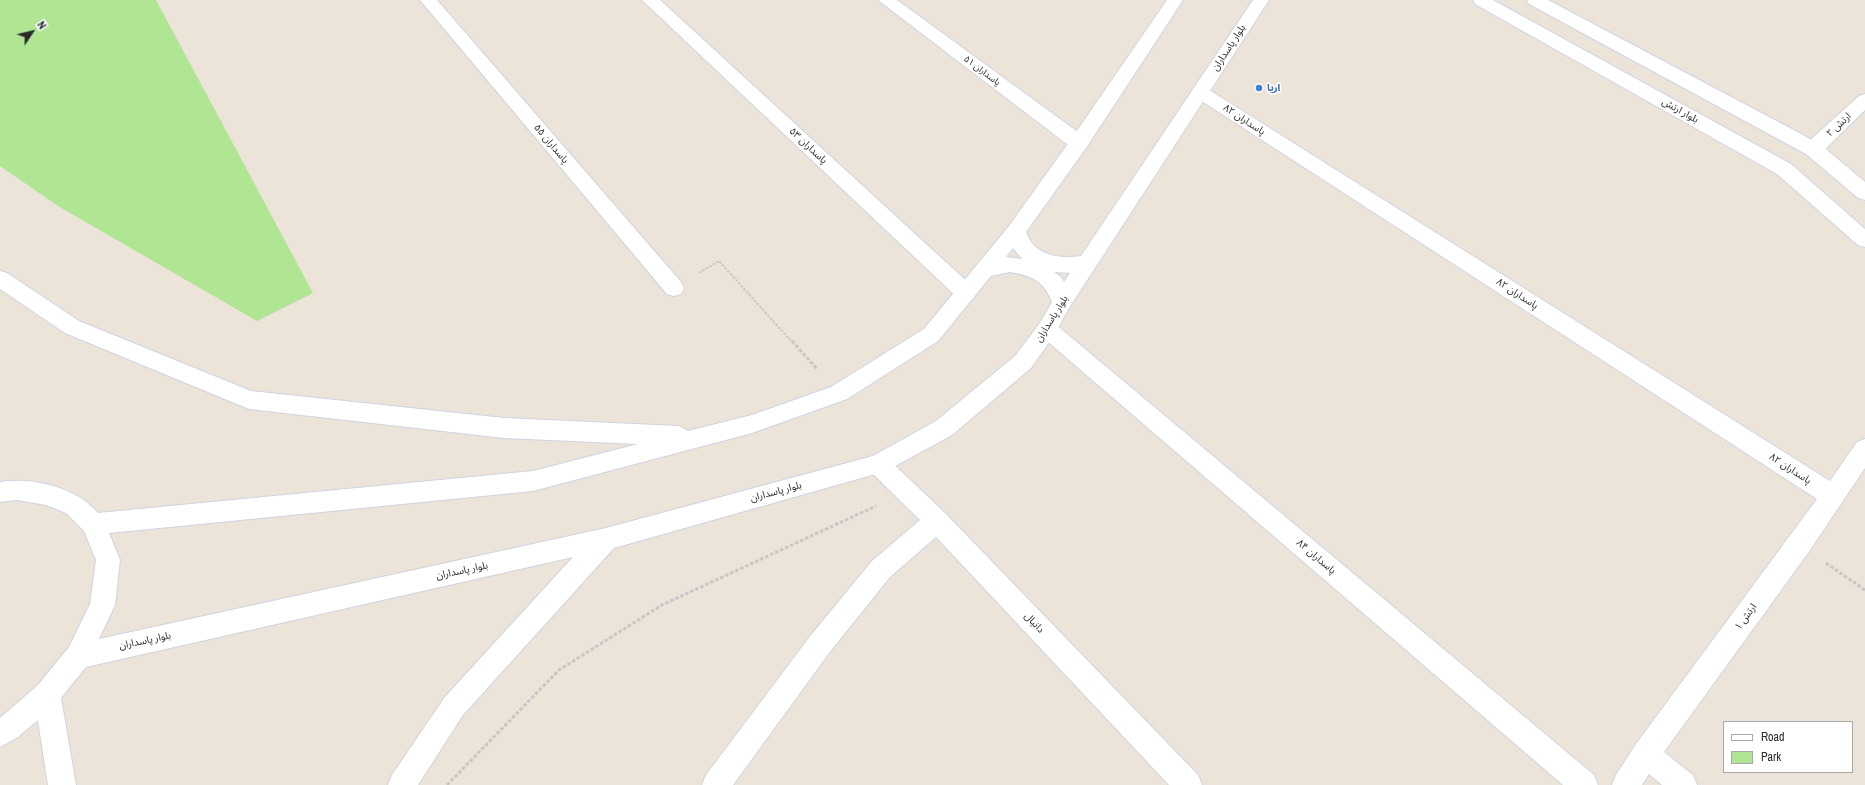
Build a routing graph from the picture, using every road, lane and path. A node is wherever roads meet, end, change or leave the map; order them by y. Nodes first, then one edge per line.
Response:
1 (428, 0) edge
2 (650, 0) edge
3 (886, 0) edge
4 (1175, 0) edge
5 (1260, 0) edge
6 (1481, 0) edge
7 (1535, 0) edge
8 (1200, 92) junction
9 (1865, 100) edge
10 (1079, 143) junction
11 (1813, 149) junction
12 (1865, 193) edge
13 (1016, 231) junction
14 (1865, 240) edge
15 (1088, 263) junction
16 (986, 269) junction
17 (0, 279) edge
18 (674, 288) joint
19 (966, 293) junction
20 (1062, 302) junction
21 (1047, 329) junction
22 (839, 393) junction
23 (700, 437) junction
24 (1865, 448) edge
25 (878, 464) junction
26 (0, 492) edge
27 (907, 492) junction
28 (1833, 496) junction
29 (937, 520) junction
30 (93, 524) junction
31 (606, 539) junction
32 (1799, 545) junction
33 (1865, 590) edge
34 (78, 656) junction
35 (47, 694) junction
36 (0, 734) edge
37 (1646, 754) junction
38 (62, 785) edge
39 (402, 785) edge
40 (447, 785) edge
41 (716, 785) edge
42 (1188, 785) edge
43 (1584, 785) edge
44 (1626, 785) edge
45 (1683, 785) edge

1 - 18 street, پاسداران ۵۵
2 - 19 street, پاسداران ۵۳
3 - 10 street, پاسداران ۵۱
4 - 10 street
5 - 8 street, بلوار پاسداران
6 - 14 street, بلوار ارتش
7 - 11 street
8 - 15 street, بلوار پاسداران
8 - 28 street, پاسداران ۸۲
9 - 11 street, ارتش ۲
10 - 13 street
11 - 12 street
13 - 15 street
13 - 16 street
15 - 20 street, بلوار پاسداران
16 - 19 street
16 - 20 street
17 - 23 street
18 - 22 path
19 - 22 street
20 - 21 street, بلوار پاسداران
21 - 25 street, بلوار پاسداران
21 - 43 street, پاسداران ۸۴
22 - 23 street
23 - 30 street
24 - 28 street, ارتش ۱
25 - 27 street, دانیال
25 - 31 street, بلوار پاسداران
26 - 30 street
27 - 29 street, دانیال
27 - 40 path
28 - 32 street, ارتش ۱
29 - 41 street
29 - 42 street, دانیال
30 - 34 street
31 - 34 street, بلوار پاسداران
31 - 39 street
32 - 33 path
32 - 37 street, ارتش ۱
34 - 35 street
35 - 36 street
35 - 38 street
37 - 44 street, ارتش ۱
37 - 45 street

